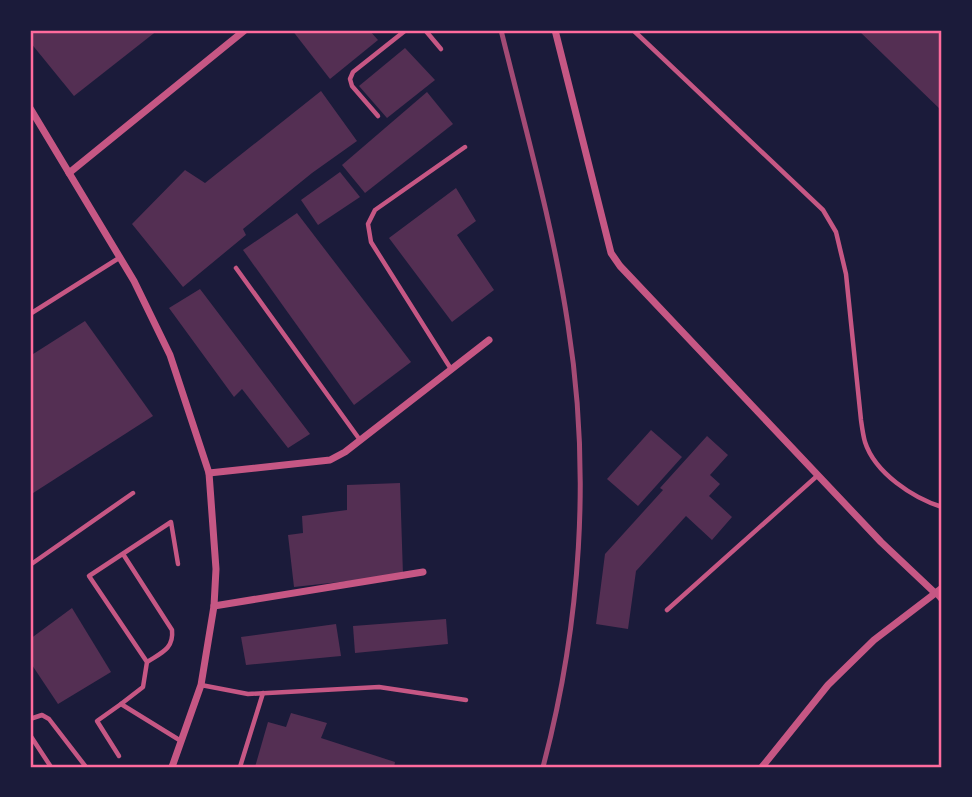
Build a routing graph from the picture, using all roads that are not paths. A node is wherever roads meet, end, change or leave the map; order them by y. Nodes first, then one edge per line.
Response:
1 (245, 30) edge
2 (406, 30) edge
3 (425, 30) edge
4 (555, 30) edge
5 (634, 30) edge
6 (441, 49) dead end
7 (30, 108) edge
8 (378, 116) dead end
9 (466, 147) dead end
10 (69, 173) junction
11 (120, 258) junction
12 (236, 268) dead end
13 (30, 314) edge
14 (489, 340) dead end
15 (451, 369) junction
16 (360, 440) junction
17 (209, 473) junction
18 (817, 475) junction
19 (133, 493) dead end
20 (942, 507) edge
21 (123, 554) junction
22 (178, 564) dead end
23 (30, 565) edge
24 (424, 572) dead end
25 (942, 588) edge
26 (935, 593) junction
27 (942, 601) edge
28 (214, 606) junction
29 (667, 610) dead end
30 (147, 663) junction
31 (201, 685) junction
32 (263, 693) junction
33 (466, 700) dead end
34 (121, 704) junction
35 (30, 719) edge
36 (30, 735) edge
37 (182, 742) junction
38 (119, 756) dead end
39 (51, 767) edge
40 (86, 767) edge
41 (172, 767) edge
42 (240, 767) edge
43 (762, 767) edge

1 - 10 street
2 - 8 lane
3 - 6 lane
4 - 18 street
5 - 20 lane
7 - 10 street
9 - 15 lane
10 - 11 street
11 - 13 lane
11 - 17 street
12 - 16 lane
14 - 15 street
15 - 16 street
16 - 17 street
17 - 28 street
18 - 26 street
18 - 29 lane
19 - 23 lane
21 - 22 lane
21 - 30 lane
21 - 30 lane
24 - 28 street
25 - 26 street
26 - 27 lane
26 - 43 street
28 - 31 street
30 - 34 lane
31 - 32 lane
31 - 37 street
32 - 33 lane
32 - 42 lane
34 - 37 lane
34 - 38 lane
35 - 40 lane
36 - 39 lane
37 - 41 street

